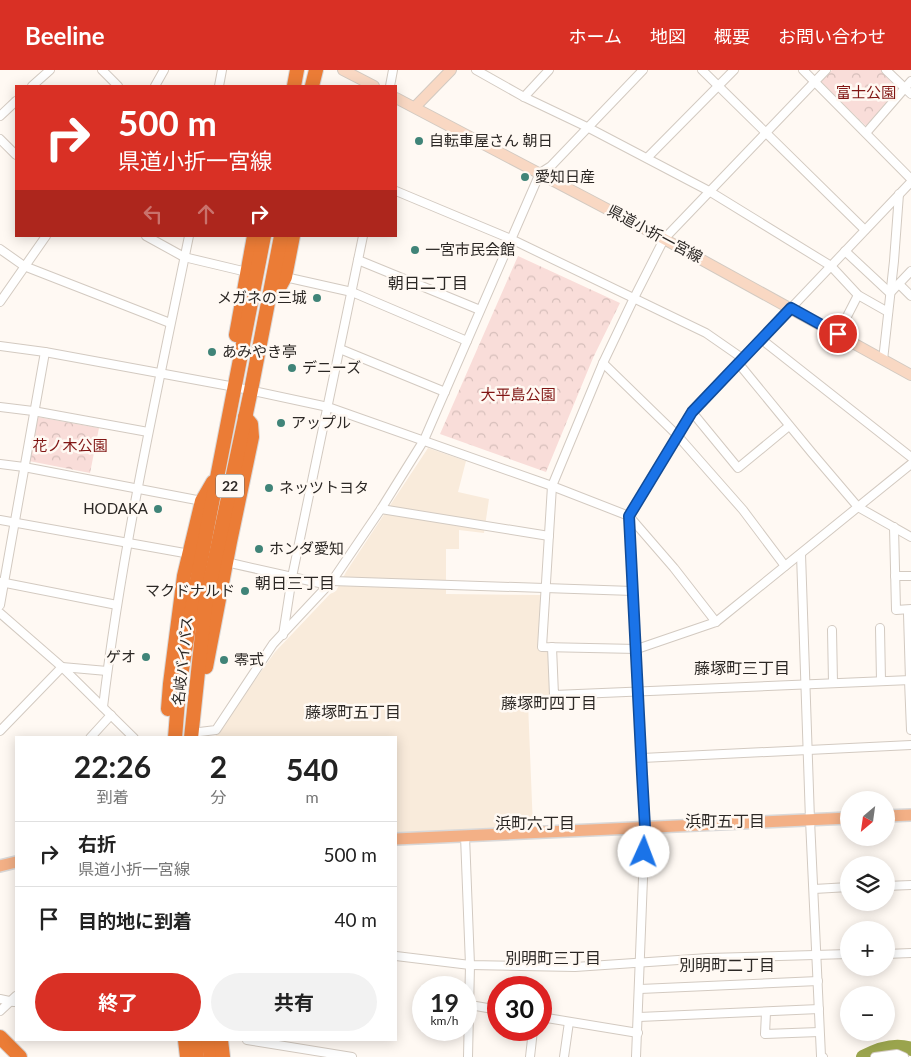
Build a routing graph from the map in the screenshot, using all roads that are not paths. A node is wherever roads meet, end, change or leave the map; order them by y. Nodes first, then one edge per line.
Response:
1 (50, 70) edge
2 (102, 70) edge
3 (164, 70) edge
4 (222, 70) edge
5 (297, 70) edge
6 (316, 70) edge
7 (343, 70) edge
8 (394, 70) edge
9 (451, 70) edge
10 (476, 70) edge
11 (549, 70) edge
12 (643, 70) edge
13 (702, 70) edge
14 (734, 70) edge
15 (802, 70) edge
16 (826, 70) edge
17 (886, 70) edge
18 (911, 81) edge
19 (815, 82) junction
20 (33, 85) edge
21 (117, 85) edge
22 (156, 85) edge
23 (219, 85) edge
24 (294, 85) edge
25 (312, 85) edge
26 (372, 85) edge
27 (390, 85) edge
28 (718, 86) junction
29 (905, 88) junction
30 (911, 94) edge
31 (524, 97) junction
32 (397, 98) edge
33 (15, 102) edge
34 (415, 106) junction
35 (0, 116) edge
36 (587, 127) junction
37 (766, 132) junction
38 (866, 133) junction
39 (0, 139) edge
40 (15, 154) edge
41 (647, 158) junction
42 (540, 173) junction
43 (911, 180) edge
44 (397, 191) edge
45 (709, 191) junction
46 (899, 194) junction
47 (865, 230) junction
48 (45, 237) edge
49 (148, 237) edge
50 (189, 237) edge
51 (254, 237) edge
52 (264, 237) edge
53 (285, 237) edge
54 (363, 237) edge
55 (664, 238) junction
56 (511, 239) junction
57 (0, 249) edge
58 (845, 251) junction
59 (184, 257) junction
60 (358, 260) junction
61 (24, 266) junction
62 (831, 266) junction
63 (286, 270) junction
64 (247, 272) junction
65 (911, 272) edge
66 (899, 284) junction
67 (352, 292) junction
68 (890, 293) junction
69 (858, 295) junction
70 (911, 296) edge
71 (634, 298) junction
72 (268, 300) junction
73 (0, 302) edge
74 (791, 308) junction
75 (480, 310) junction
76 (888, 312) junction
77 (170, 323) junction
78 (838, 334) junction
79 (761, 339) junction
80 (467, 341) junction
81 (0, 346) edge
82 (340, 349) junction
83 (45, 352) junction
84 (241, 360) junction
85 (883, 360) junction
86 (741, 361) junction
87 (603, 363) junction
88 (160, 373) junction
89 (911, 375) edge
90 (235, 387) junction
91 (251, 390) junction
92 (445, 392) junction
93 (0, 407) edge
94 (328, 407) junction
95 (33, 411) junction
96 (692, 412) junction
97 (245, 416) junction
98 (790, 426) junction
99 (148, 432) junction
100 (677, 434) junction
101 (424, 440) junction
102 (911, 457) edge
103 (0, 464) edge
104 (911, 464) edge
105 (24, 467) junction
106 (218, 475) junction
107 (552, 486) junction
108 (138, 490) junction
109 (202, 501) junction
110 (858, 507) junction
111 (381, 509) junction
112 (629, 516) junction
113 (223, 519) junction
114 (0, 520) edge
115 (15, 522) junction
116 (894, 527) junction
117 (548, 536) junction
118 (911, 537) edge
119 (230, 542) junction
120 (128, 544) junction
121 (190, 554) junction
122 (801, 554) junction
123 (226, 562) junction
124 (785, 566) junction
125 (184, 576) junction
126 (895, 576) junction
127 (911, 576) edge
128 (292, 577) junction
129 (2, 582) edge
130 (330, 583) junction
131 (545, 588) junction
132 (633, 591) junction
133 (194, 596) junction
134 (0, 605) edge
135 (117, 605) junction
136 (909, 611) edge
137 (0, 613) edge
138 (716, 622) junction
139 (880, 628) dead end
140 (832, 630) dead end
141 (282, 635) junction
142 (552, 647) junction
143 (637, 649) junction
144 (62, 667) junction
145 (107, 671) junction
146 (910, 680) edge
147 (880, 681) junction
148 (833, 683) junction
149 (806, 684) junction
150 (196, 690) junction
151 (638, 692) junction
152 (103, 707) junction
153 (111, 715) junction
154 (911, 730) edge
155 (0, 731) edge
156 (191, 735) edge
157 (92, 736) edge
158 (132, 736) edge
159 (166, 736) edge
160 (175, 736) edge
161 (911, 745) edge
162 (809, 750) junction
163 (642, 758) junction
164 (911, 815) edge
165 (895, 816) edge
166 (840, 818) edge
167 (810, 820) junction
168 (645, 827) junction
169 (464, 836) junction
170 (397, 839) edge
171 (15, 862) edge
172 (0, 866) edge
173 (911, 885) edge
174 (895, 886) edge
175 (840, 888) edge
176 (814, 889) junction
177 (911, 953) edge
178 (818, 954) junction
179 (840, 954) edge
180 (895, 954) edge
181 (397, 956) edge
182 (640, 964) junction
183 (470, 965) junction
184 (470, 976) edge
185 (818, 981) junction
186 (640, 990) junction
187 (0, 999) edge
188 (14, 1000) edge
189 (819, 1009) junction
190 (0, 1011) edge
191 (766, 1012) junction
192 (639, 1017) junction
193 (552, 1019) edge
194 (569, 1022) junction
195 (819, 1032) junction
196 (638, 1033) junction
197 (0, 1037) edge
198 (184, 1041) edge
199 (195, 1041) edge
200 (208, 1041) edge
201 (221, 1041) edge
202 (258, 1041) edge
203 (469, 1041) edge
204 (532, 1041) edge
205 (20, 1057) edge
206 (187, 1057) edge
207 (197, 1057) edge
208 (211, 1057) edge
209 (223, 1057) edge
210 (352, 1057) edge
211 (468, 1057) edge
212 (530, 1057) edge
213 (564, 1057) edge
214 (636, 1057) edge
215 (822, 1057) edge
216 (875, 1057) edge
217 (904, 1057) edge

1 - 20 street
2 - 21 street
3 - 22 street
4 - 23 street
5 - 24 highway
6 - 25 highway
7 - 26 main road
8 - 27 street
9 - 34 main road
10 - 31 street
11 - 31 street
12 - 36 street
13 - 28 street
14 - 28 street
15 - 19 street
16 - 19 street
17 - 29 street
18 - 29 street
19 - 37 street
19 - 38 street
28 - 37 street
28 - 41 street
29 - 30 street
29 - 38 street
31 - 36 street
32 - 34 main road, 県道小折一宮線
33 - 35 street
34 - 42 main road, 県道小折一宮線
36 - 41 street
36 - 42 street
37 - 45 street
37 - 47 street
38 - 43 street
39 - 40 street
41 - 45 street
42 - 55 main road, 県道小折一宮線
42 - 56 street
43 - 46 street
44 - 56 street
45 - 55 street
45 - 62 street
46 - 47 street
46 - 68 street
47 - 58 street
48 - 61 street
49 - 59 street
50 - 59 street
51 - 64 highway, 22
52 - 84 highway, 名岐バイパス / 22
53 - 63 highway
53 - 72 highway, 名岐バイパス / 22
54 - 60 street
55 - 71 street
55 - 74 main road, 県道小折一宮線
56 - 71 street
56 - 75 street
57 - 61 street
58 - 62 street
58 - 68 street
59 - 64 street
59 - 77 street
60 - 67 street
60 - 75 street
61 - 73 street
61 - 77 street
62 - 69 street
62 - 74 street
63 - 67 street
63 - 72 highway, 22
64 - 84 highway, 22
65 - 66 street
66 - 68 street
66 - 70 street
67 - 80 street
67 - 82 street
68 - 76 street
69 - 76 street
69 - 78 street
71 - 86 street
71 - 87 street
72 - 91 highway, 名岐バイパス / 22
74 - 78 main road, 県道小折一宮線
74 - 79 street
75 - 80 street
76 - 85 street
77 - 88 street
78 - 85 main road, 県道小折一宮線
79 - 86 street
79 - 102 street
80 - 92 street
81 - 83 street
82 - 92 street
82 - 94 street
83 - 88 street
83 - 95 street
84 - 90 highway, 名岐バイパス / 22
85 - 89 main road, 県道小折一宮線
86 - 96 street
86 - 98 street
87 - 100 street
87 - 107 street
88 - 90 street
88 - 99 street
90 - 91 street
90 - 106 highway, 名岐バイパス / 22
91 - 94 street
91 - 97 highway, 名岐バイパス / 22
92 - 101 street
93 - 95 street
94 - 101 street
94 - 128 street
95 - 99 street
95 - 105 street
96 - 98 street
96 - 100 street
97 - 113 highway, 名岐バイパス / 22
97 - 119 highway, 22
98 - 110 street
99 - 108 street
100 - 112 street
100 - 124 street
101 - 107 street
101 - 111 street
103 - 105 street
104 - 110 street
105 - 108 street
105 - 115 street
106 - 109 highway, 22
106 - 133 highway, 名岐バイパス / 22
107 - 112 street
107 - 117 street
108 - 109 street
108 - 120 street
109 - 121 highway, 22
110 - 116 street
110 - 122 street
111 - 117 street
111 - 130 street
112 - 132 street
112 - 138 street
113 - 119 highway
113 - 150 highway, 名岐バイパス / 22
114 - 115 street
115 - 120 street
115 - 129 street
116 - 118 street
116 - 126 street
117 - 131 street
119 - 123 highway, 22
120 - 121 street
120 - 135 street
121 - 125 highway, 22
122 - 124 street
122 - 149 street
123 - 128 street
123 - 150 highway, 22
124 - 138 street
125 - 133 highway
125 - 159 highway, 22
126 - 127 street
126 - 136 street
128 - 130 street
128 - 141 street
129 - 134 street
129 - 135 street
130 - 131 street
130 - 141 street
131 - 132 street
131 - 142 street
132 - 143 street
133 - 160 highway, 名岐バイパス / 22
135 - 145 street
136 - 146 street
137 - 144 street
138 - 143 street
139 - 147 street
140 - 148 street
141 - 156 street
142 - 143 street
142 - 151 street
143 - 151 street
144 - 145 street
144 - 152 street
144 - 155 street
145 - 152 street
146 - 147 street
146 - 154 street
147 - 148 street
148 - 149 street
149 - 151 street
149 - 162 street
150 - 156 highway, 名岐バイパス / 22
151 - 163 street
152 - 153 street
153 - 157 street
153 - 158 street
161 - 162 street
162 - 163 street
162 - 167 street
163 - 168 street
164 - 165 main road
166 - 167 main road
167 - 168 main road
167 - 176 street
168 - 169 main road
168 - 182 street
169 - 170 main road
169 - 183 street
171 - 172 main road
173 - 174 street
175 - 176 street
176 - 178 street
177 - 180 street
178 - 179 street
178 - 182 street
178 - 185 street
181 - 183 street
182 - 183 street
182 - 186 street
183 - 184 street
185 - 186 street
185 - 189 street
186 - 192 street
187 - 188 street
188 - 190 street
189 - 191 street
189 - 195 street
191 - 192 street
191 - 195 street
192 - 196 street
193 - 194 street
194 - 196 street
194 - 213 street
195 - 215 street
196 - 214 street
197 - 205 highway
198 - 206 highway
199 - 207 highway
200 - 208 highway
201 - 209 highway
202 - 210 street
203 - 211 street
204 - 212 street
216 - 217 street

